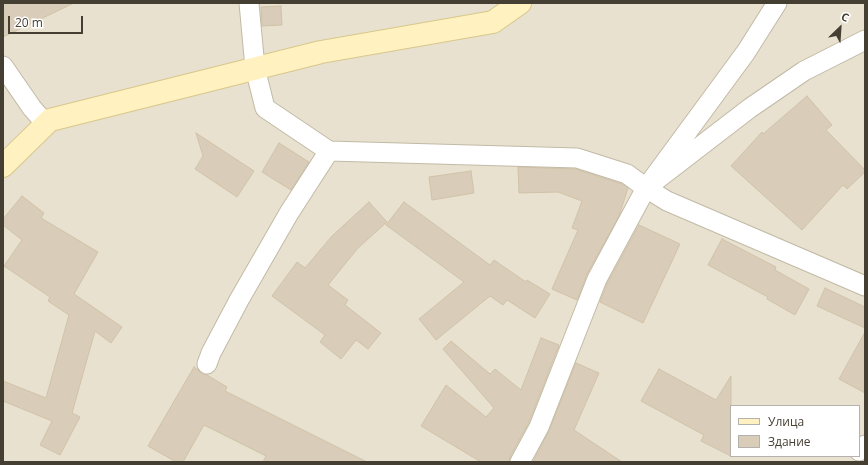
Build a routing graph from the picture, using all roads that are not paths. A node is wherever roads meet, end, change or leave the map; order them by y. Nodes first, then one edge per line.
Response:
1 (249, 3) edge
2 (520, 3) edge
3 (777, 3) edge
4 (865, 40) edge
5 (3, 66) edge
6 (255, 68) junction
7 (46, 124) junction
8 (329, 151) junction
9 (3, 166) edge
10 (646, 188) junction
11 (865, 286) edge
12 (207, 364) dead end
13 (520, 462) edge

1 - 6 street
2 - 6 street
3 - 10 street
4 - 10 street
5 - 7 street
6 - 7 street
6 - 8 street
7 - 9 street
8 - 10 street
8 - 12 street
10 - 11 street
10 - 13 street

